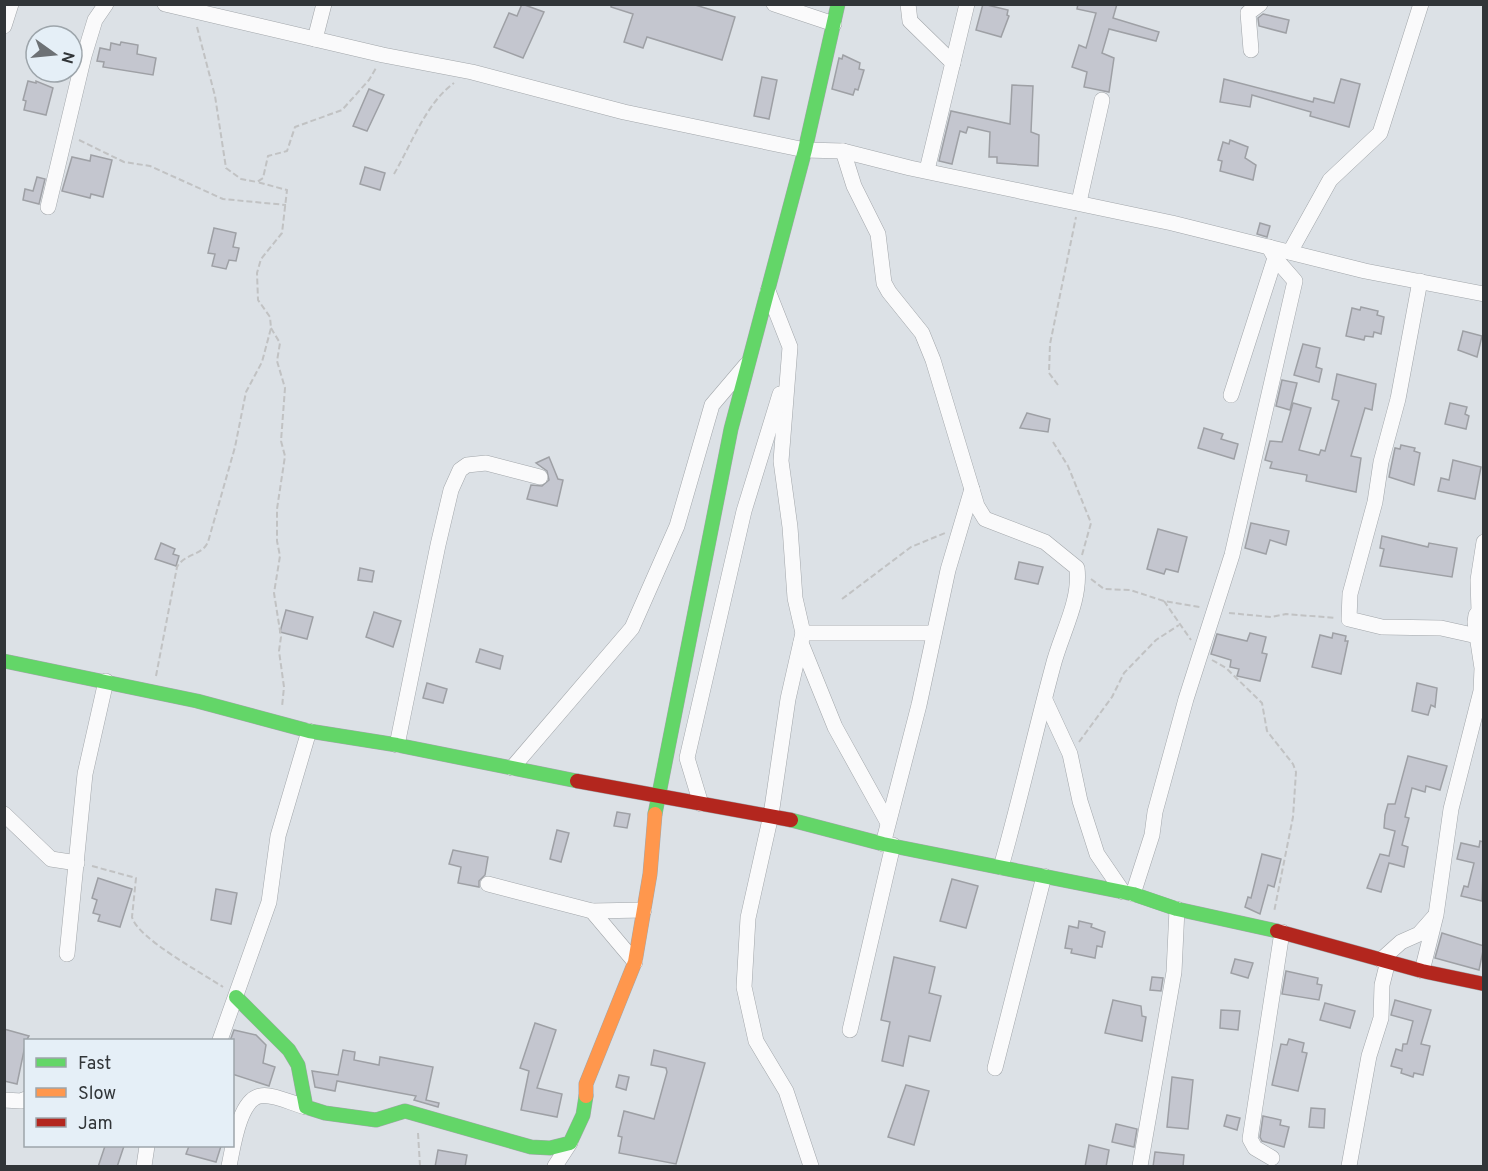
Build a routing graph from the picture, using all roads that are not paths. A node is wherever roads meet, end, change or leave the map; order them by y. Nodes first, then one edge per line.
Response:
1 (11, 4) edge
2 (106, 4) edge
3 (165, 4) edge
4 (324, 4) edge
5 (774, 4) edge
6 (838, 4) edge
7 (908, 4) edge
8 (967, 4) edge
9 (1260, 4) edge
10 (1421, 4) edge
11 (834, 24) junction
12 (4, 27) edge
13 (315, 39) junction
14 (1251, 50) dead end
15 (953, 63) junction
16 (1101, 100) dead end
17 (805, 150) junction
18 (843, 151) junction
19 (927, 170) junction
20 (1079, 202) junction
21 (48, 207) dead end
22 (1290, 252) junction
23 (1272, 253) junction
24 (1420, 281) junction
25 (768, 291) junction
26 (1484, 294) edge
27 (749, 362) junction
28 (789, 365) junction
29 (1231, 395) dead end
30 (540, 477) dead end
31 (972, 488) junction
32 (1484, 542) edge
33 (1481, 609) edge
34 (934, 633) junction
35 (1477, 636) junction
36 (802, 638) junction
37 (4, 661) edge
38 (106, 681) junction
39 (1045, 700) junction
40 (309, 731) junction
41 (397, 744) junction
42 (513, 768) junction
43 (656, 797) junction
44 (701, 804) junction
45 (4, 814) edge
46 (771, 815) junction
47 (888, 820) junction
48 (888, 844) junction
49 (77, 863) junction
50 (1001, 867) junction
51 (1044, 876) junction
52 (488, 884) dead end
53 (1128, 893) junction
54 (644, 909) junction
55 (1177, 909) junction
56 (592, 910) junction
57 (1436, 915) junction
58 (1276, 931) junction
59 (67, 954) dead end
60 (1384, 961) junction
61 (634, 962) junction
62 (1422, 971) junction
63 (1484, 984) edge
64 (236, 997) junction
65 (850, 1030) dead end
66 (221, 1039) edge
67 (995, 1068) dead end
68 (24, 1099) edge
69 (4, 1100) edge
70 (306, 1107) junction
71 (570, 1143) junction
72 (147, 1147) edge
73 (234, 1147) edge
74 (234, 1147) edge
75 (1272, 1158) dead end
76 (144, 1167) edge
77 (229, 1167) edge
78 (555, 1167) edge
79 (811, 1167) edge
80 (1140, 1167) edge
81 (1348, 1167) edge

1 - 12 street
2 - 21 street
3 - 13 street
4 - 13 street
5 - 11 street
6 - 11 street
7 - 15 street
8 - 15 street
9 - 14 street
10 - 22 street
11 - 17 street
13 - 17 street
15 - 19 street
16 - 20 street
17 - 18 street
17 - 25 street
18 - 19 street
18 - 31 street
19 - 20 street
20 - 23 street
22 - 23 street
22 - 24 street
23 - 29 street
23 - 53 street
24 - 26 street
24 - 35 street
25 - 27 street
25 - 28 street
27 - 42 street
27 - 43 street
28 - 36 street
28 - 44 street
30 - 41 street
31 - 34 street
31 - 39 street
32 - 33 street
33 - 35 street
34 - 36 street
34 - 47 street
35 - 57 street
36 - 46 street
36 - 47 street
37 - 38 street
38 - 40 street
38 - 49 street
39 - 50 street
39 - 53 street
40 - 41 street
40 - 64 street
41 - 42 street
42 - 43 street
43 - 44 street
43 - 54 street
44 - 46 street
45 - 49 street
46 - 48 street
46 - 79 street
47 - 48 street
48 - 50 street
48 - 65 street
49 - 59 street
50 - 51 street
51 - 53 street
51 - 67 street
52 - 56 street
53 - 55 street
54 - 56 street
54 - 61 street
55 - 58 street
55 - 80 street
56 - 61 street
57 - 60 street
57 - 62 street
58 - 60 street
58 - 75 street
60 - 62 street
60 - 81 street
61 - 71 street
62 - 63 street
64 - 66 street
64 - 70 street
68 - 69 street
70 - 71 street
70 - 74 street
71 - 78 street
72 - 76 street
73 - 77 street

